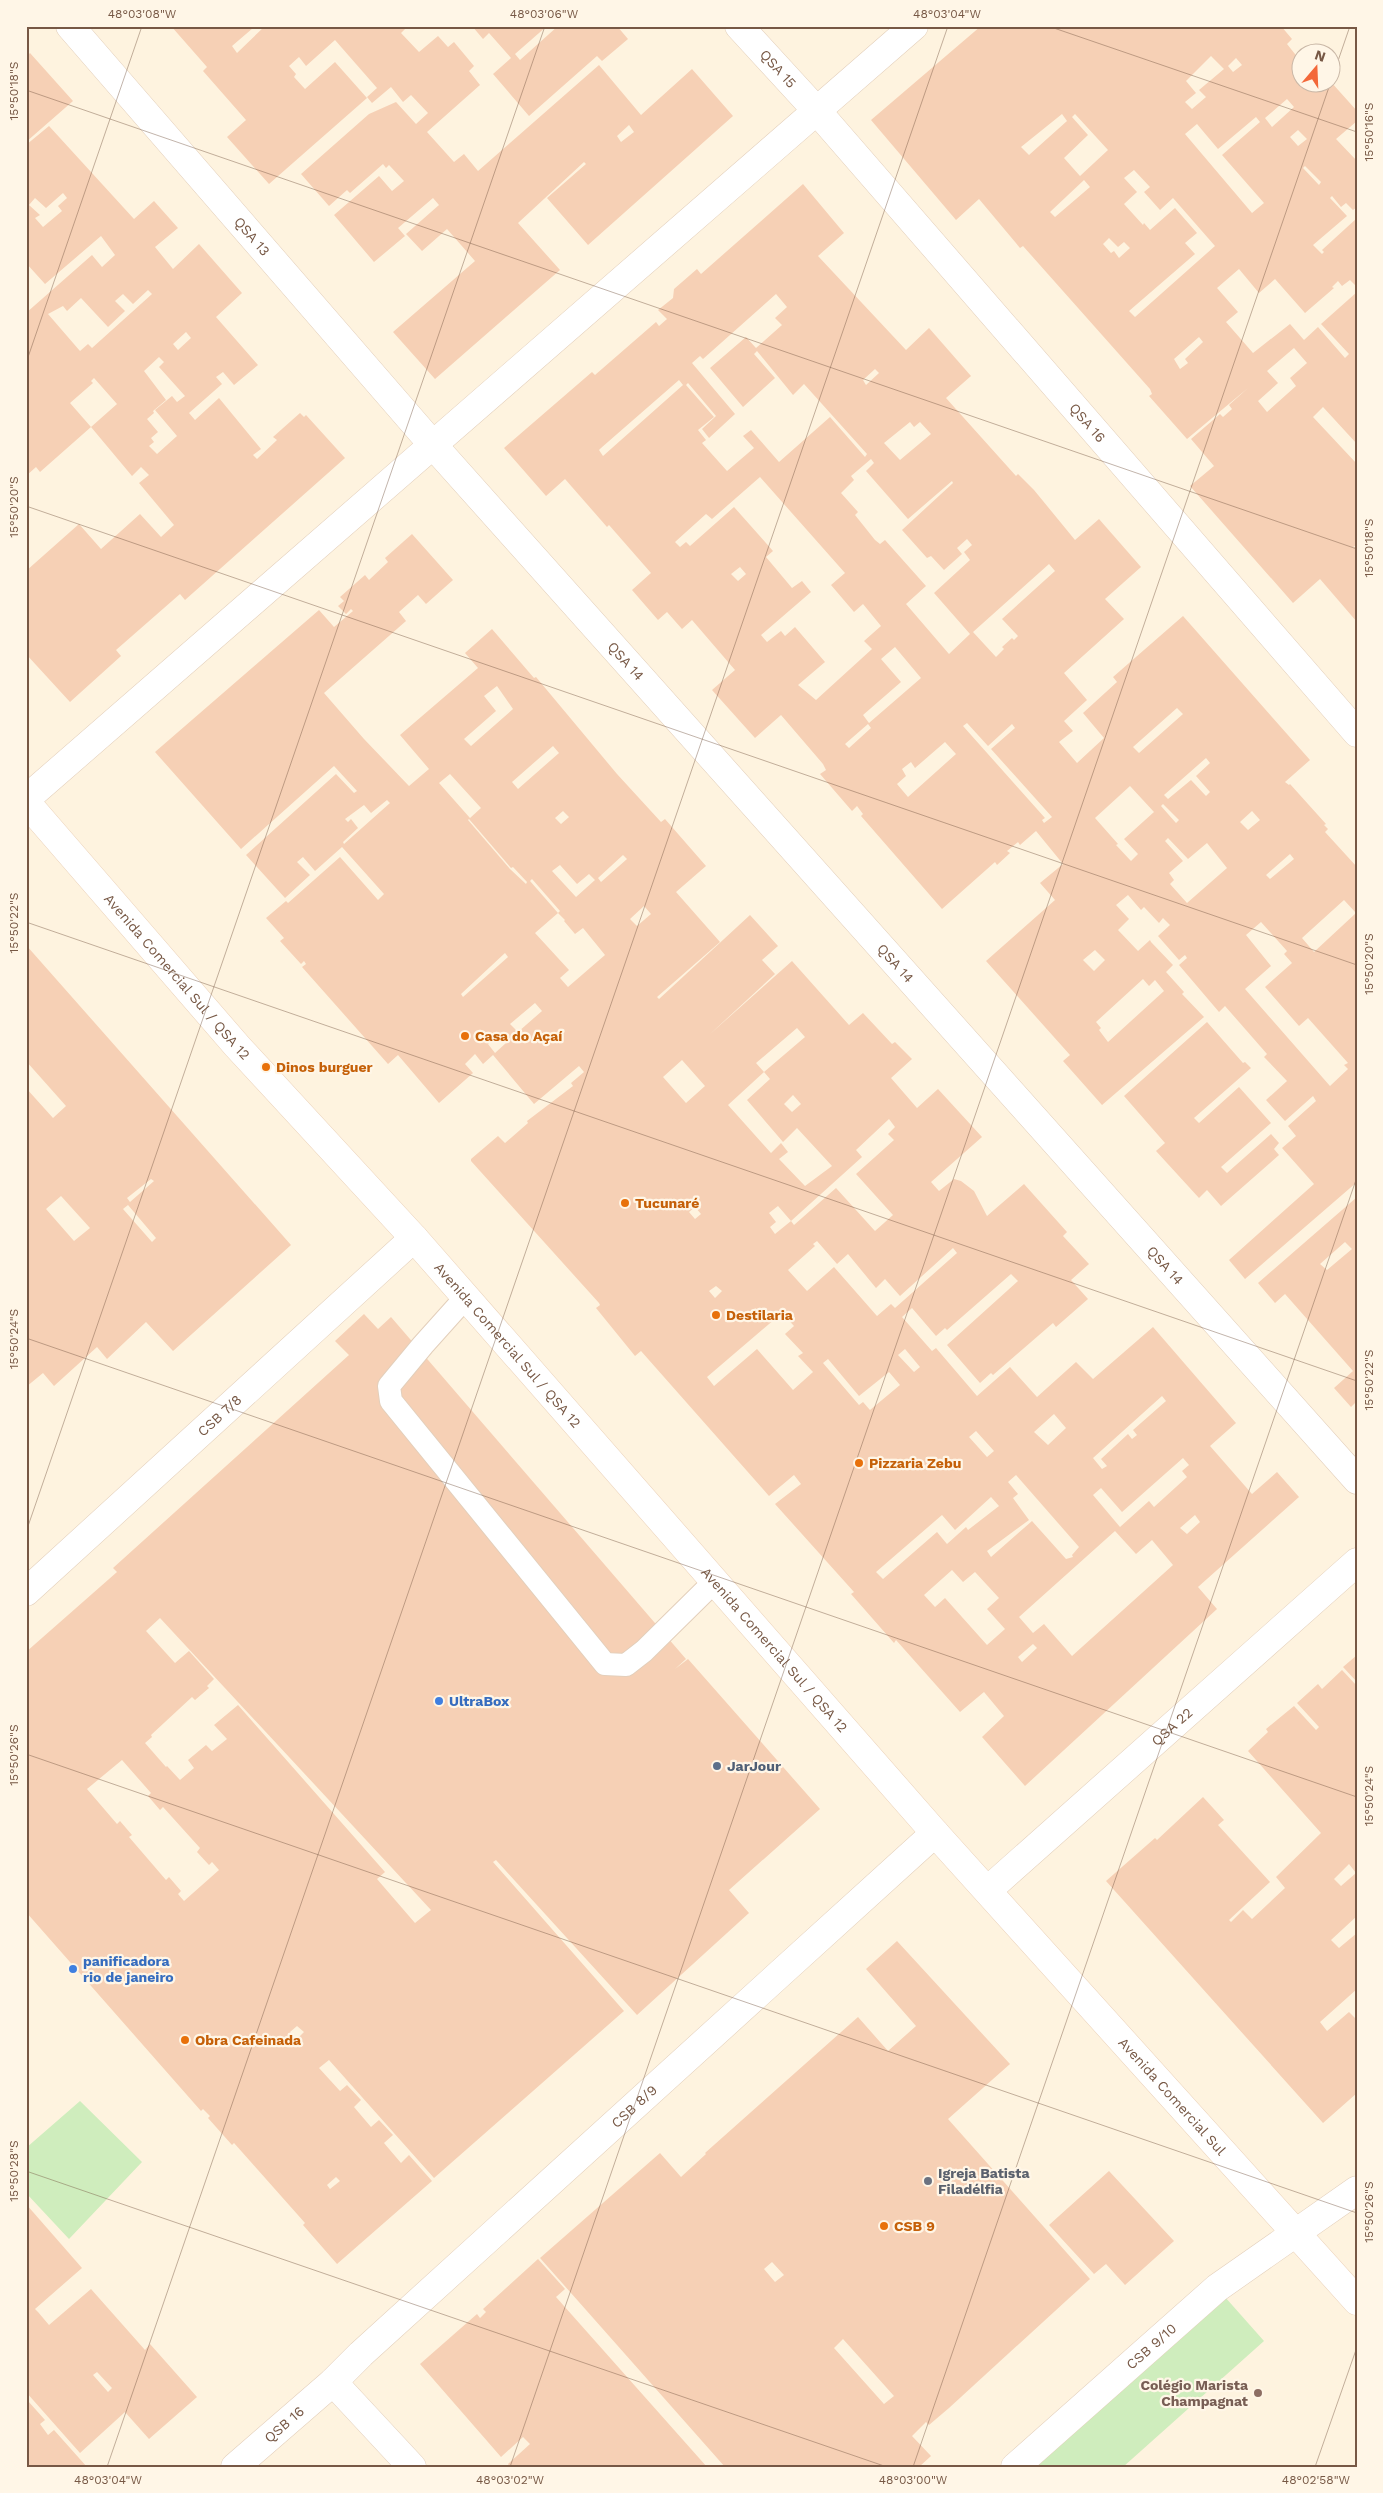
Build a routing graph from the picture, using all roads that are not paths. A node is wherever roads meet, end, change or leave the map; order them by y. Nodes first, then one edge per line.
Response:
1 (70, 26) edge
2 (739, 26) edge
3 (914, 26) edge
4 (817, 111) junction
5 (433, 445) junction
6 (1357, 734) edge
7 (26, 801) edge
8 (414, 1238) junction
9 (466, 1297) junction
10 (1357, 1480) edge
11 (1357, 1562) edge
12 (715, 1581) junction
13 (26, 1592) edge
14 (935, 1833) junction
15 (988, 1890) junction
16 (1357, 2190) edge
17 (1294, 2232) junction
18 (1357, 2301) edge
19 (333, 2382) junction
20 (236, 2467) edge
21 (412, 2467) edge
22 (1015, 2467) edge

1 - 5 street, QSA 13
2 - 4 street, QSA 15
3 - 4 street
4 - 5 street
4 - 6 street, QSA 16
5 - 7 street
5 - 10 street, QSA 14
7 - 8 street, Avenida Comercial Sul / QSA 12
8 - 9 street, Avenida Comercial Sul / QSA 12
8 - 13 street, CSB 7/8
9 - 12 street, Avenida Comercial Sul / QSA 12
9 - 12 lane
11 - 15 street, QSA 22
12 - 14 street, Avenida Comercial Sul / QSA 12
14 - 15 street, Avenida Comercial Sul / QSA 12
14 - 19 street, CSB 8/9
15 - 17 street, Avenida Comercial Sul
16 - 17 street, CSB 9/10
17 - 18 street, Avenida Comercial Sul
17 - 22 street, CSB 9/10
19 - 20 street, QSB 16
19 - 21 street

